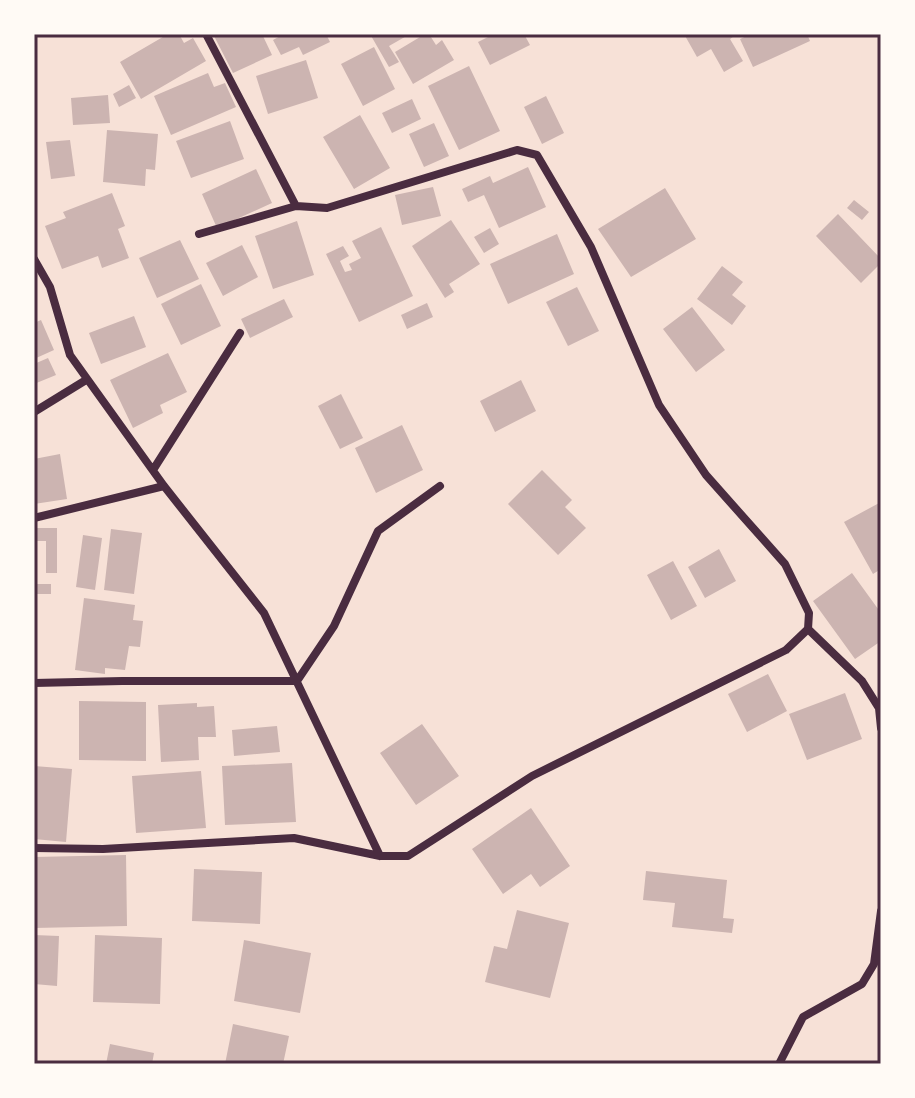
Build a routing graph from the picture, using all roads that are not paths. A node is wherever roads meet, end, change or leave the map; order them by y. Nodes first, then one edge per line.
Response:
1 (206, 34) edge
2 (296, 206) junction
3 (199, 234) dead end
4 (34, 259) edge
5 (240, 333) dead end
6 (86, 380) junction
7 (34, 412) edge
8 (153, 470) junction
9 (164, 486) junction
10 (440, 486) dead end
11 (34, 518) edge
12 (808, 629) junction
13 (297, 681) junction
14 (34, 683) edge
15 (881, 728) edge
16 (34, 848) edge
17 (380, 856) junction
18 (881, 911) edge
19 (779, 1064) edge

1 - 2 street
2 - 3 street
2 - 12 street
4 - 6 street
5 - 8 street
6 - 7 street
6 - 8 street
8 - 9 street
9 - 11 street
9 - 13 street
10 - 13 street
12 - 15 street
12 - 17 street
13 - 14 street
13 - 17 street
16 - 17 street
18 - 19 street

